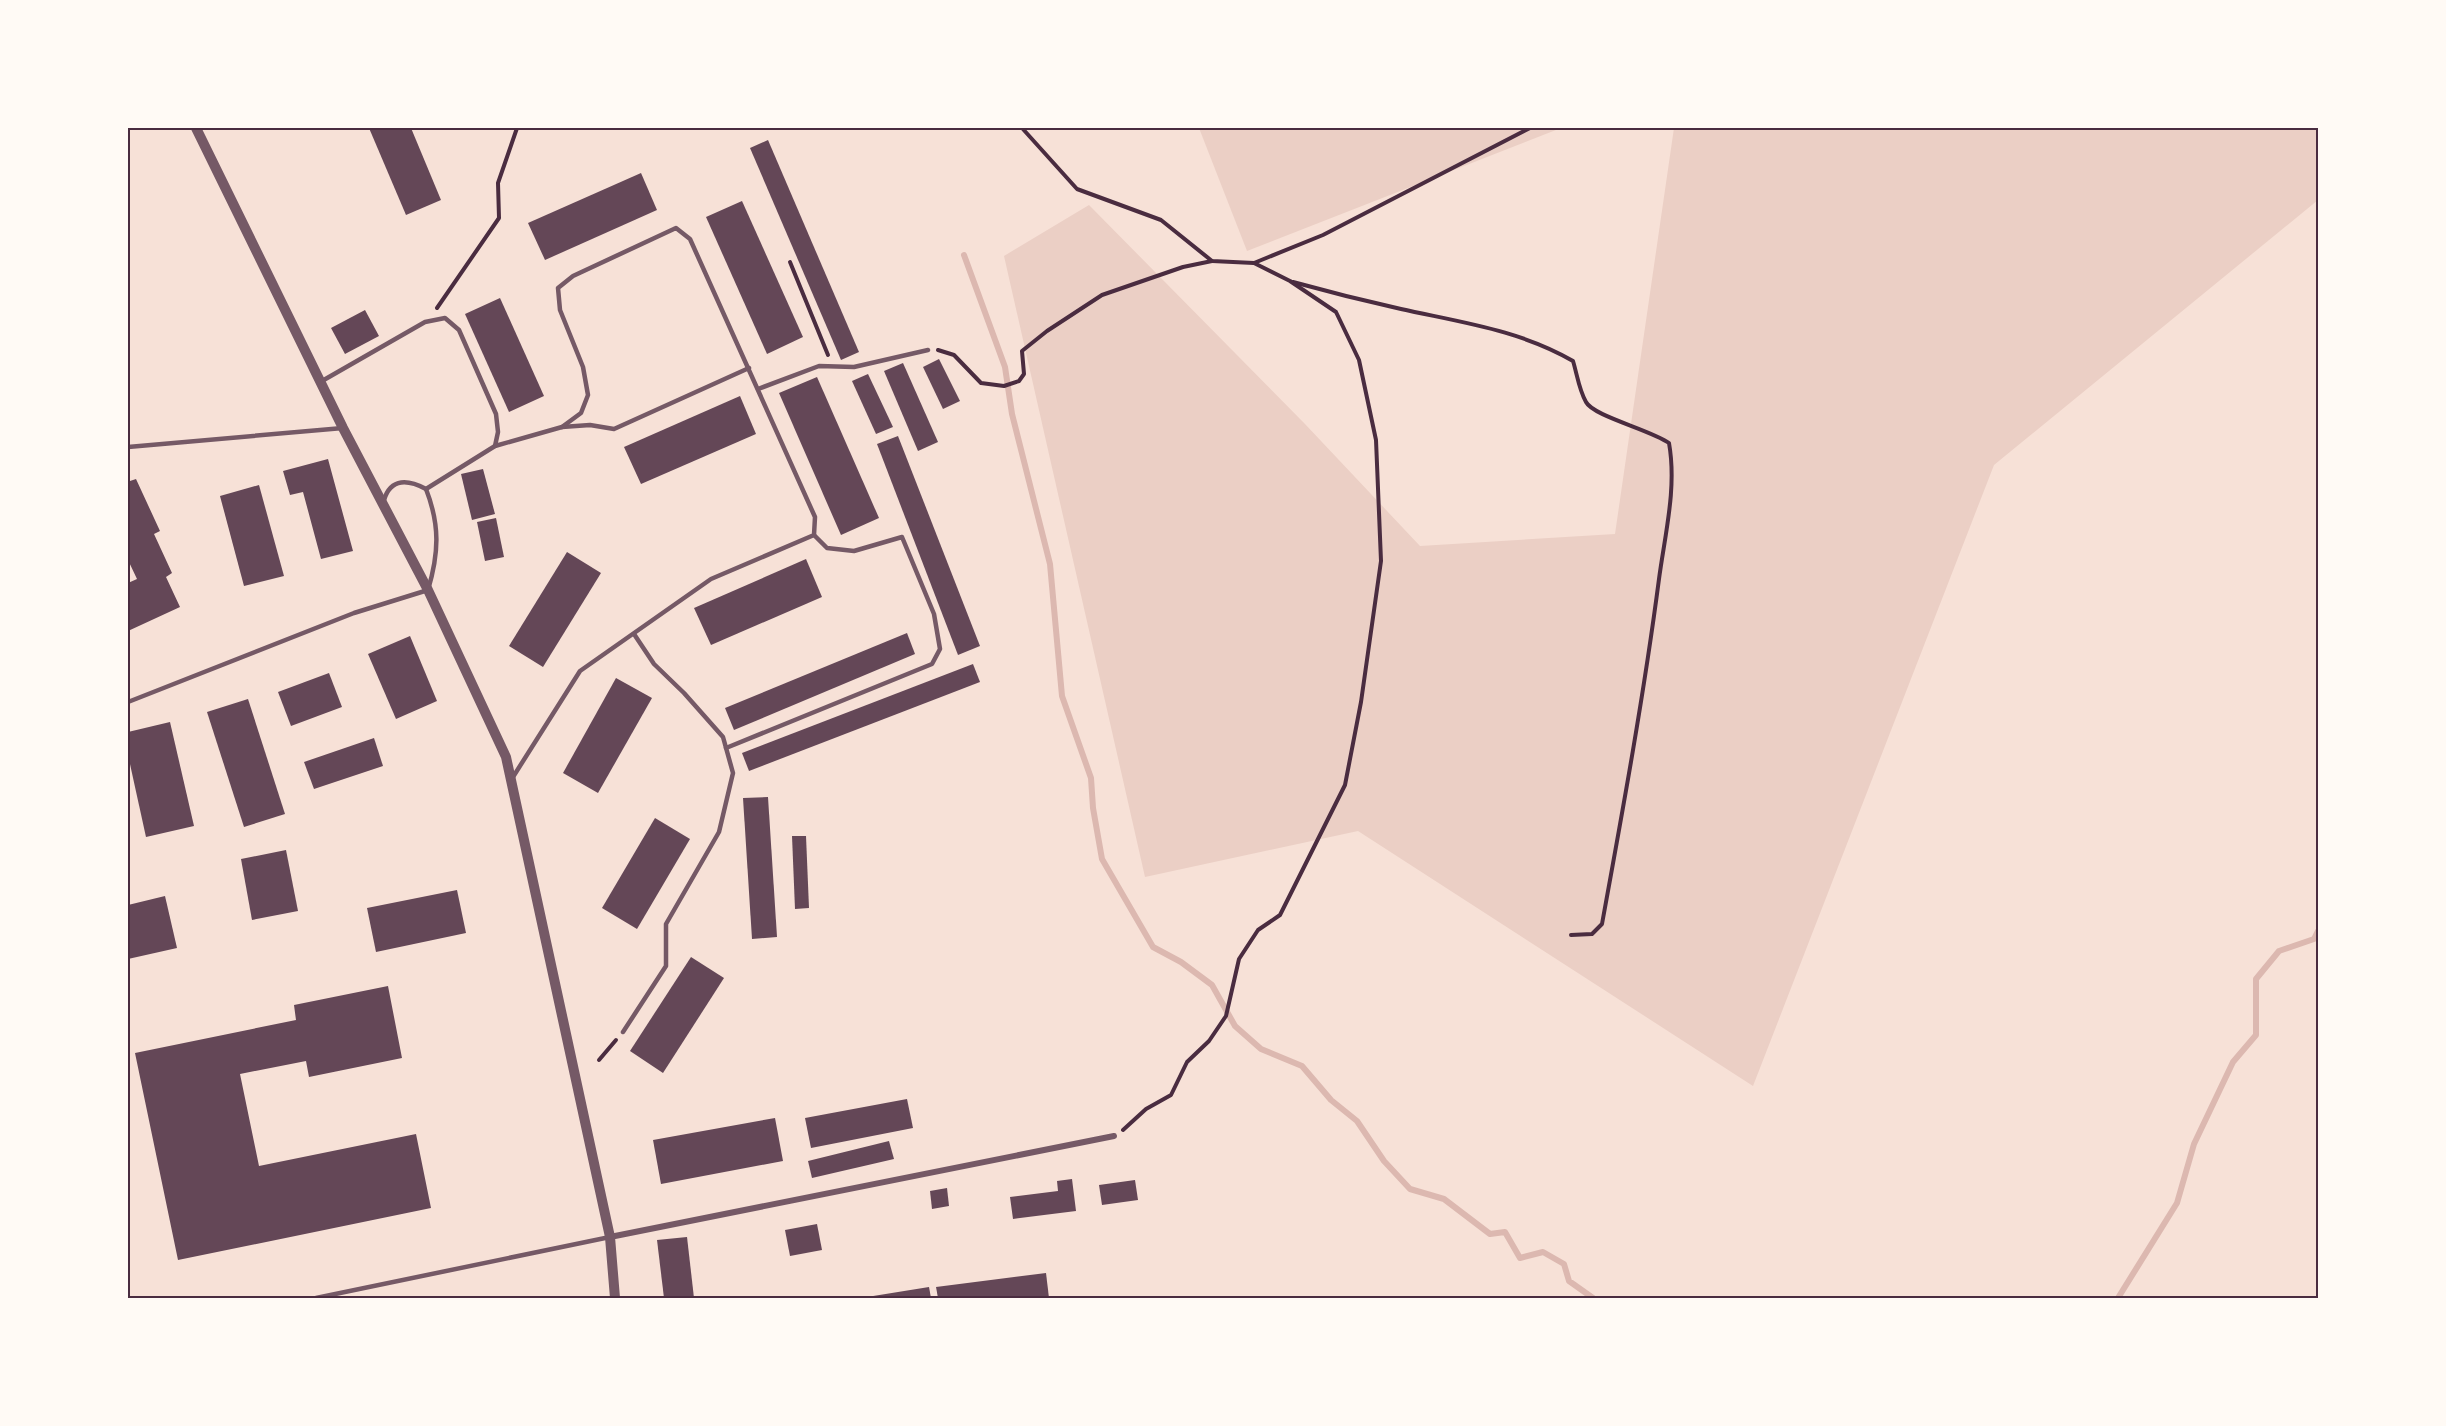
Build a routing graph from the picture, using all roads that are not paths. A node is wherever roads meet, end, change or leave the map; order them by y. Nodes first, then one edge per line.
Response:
1 (196, 128) edge
2 (928, 350) road end
3 (748, 368) junction
4 (321, 382) junction
5 (758, 389) junction
6 (562, 427) junction
7 (344, 428) junction
8 (495, 446) junction
9 (128, 447) edge
10 (426, 489) junction
11 (382, 503) junction
12 (814, 535) junction
13 (428, 590) junction
14 (634, 634) junction
15 (128, 702) edge
16 (726, 748) junction
17 (511, 779) junction
18 (623, 1032) road end
19 (1114, 1136) road end
20 (610, 1237) junction
21 (316, 1299) edge
22 (615, 1299) edge

1 - 4 street
2 - 5 lane
3 - 5 lane
3 - 6 lane
3 - 6 lane
4 - 7 street
4 - 8 lane
5 - 12 lane
6 - 8 lane
7 - 9 lane
7 - 11 street
8 - 10 lane
10 - 11 lane
10 - 13 lane
11 - 13 street
12 - 14 lane
12 - 16 lane
13 - 15 lane
13 - 17 street
14 - 16 lane
14 - 17 lane
16 - 18 lane
17 - 20 street
19 - 20 street
20 - 21 lane
20 - 22 street

